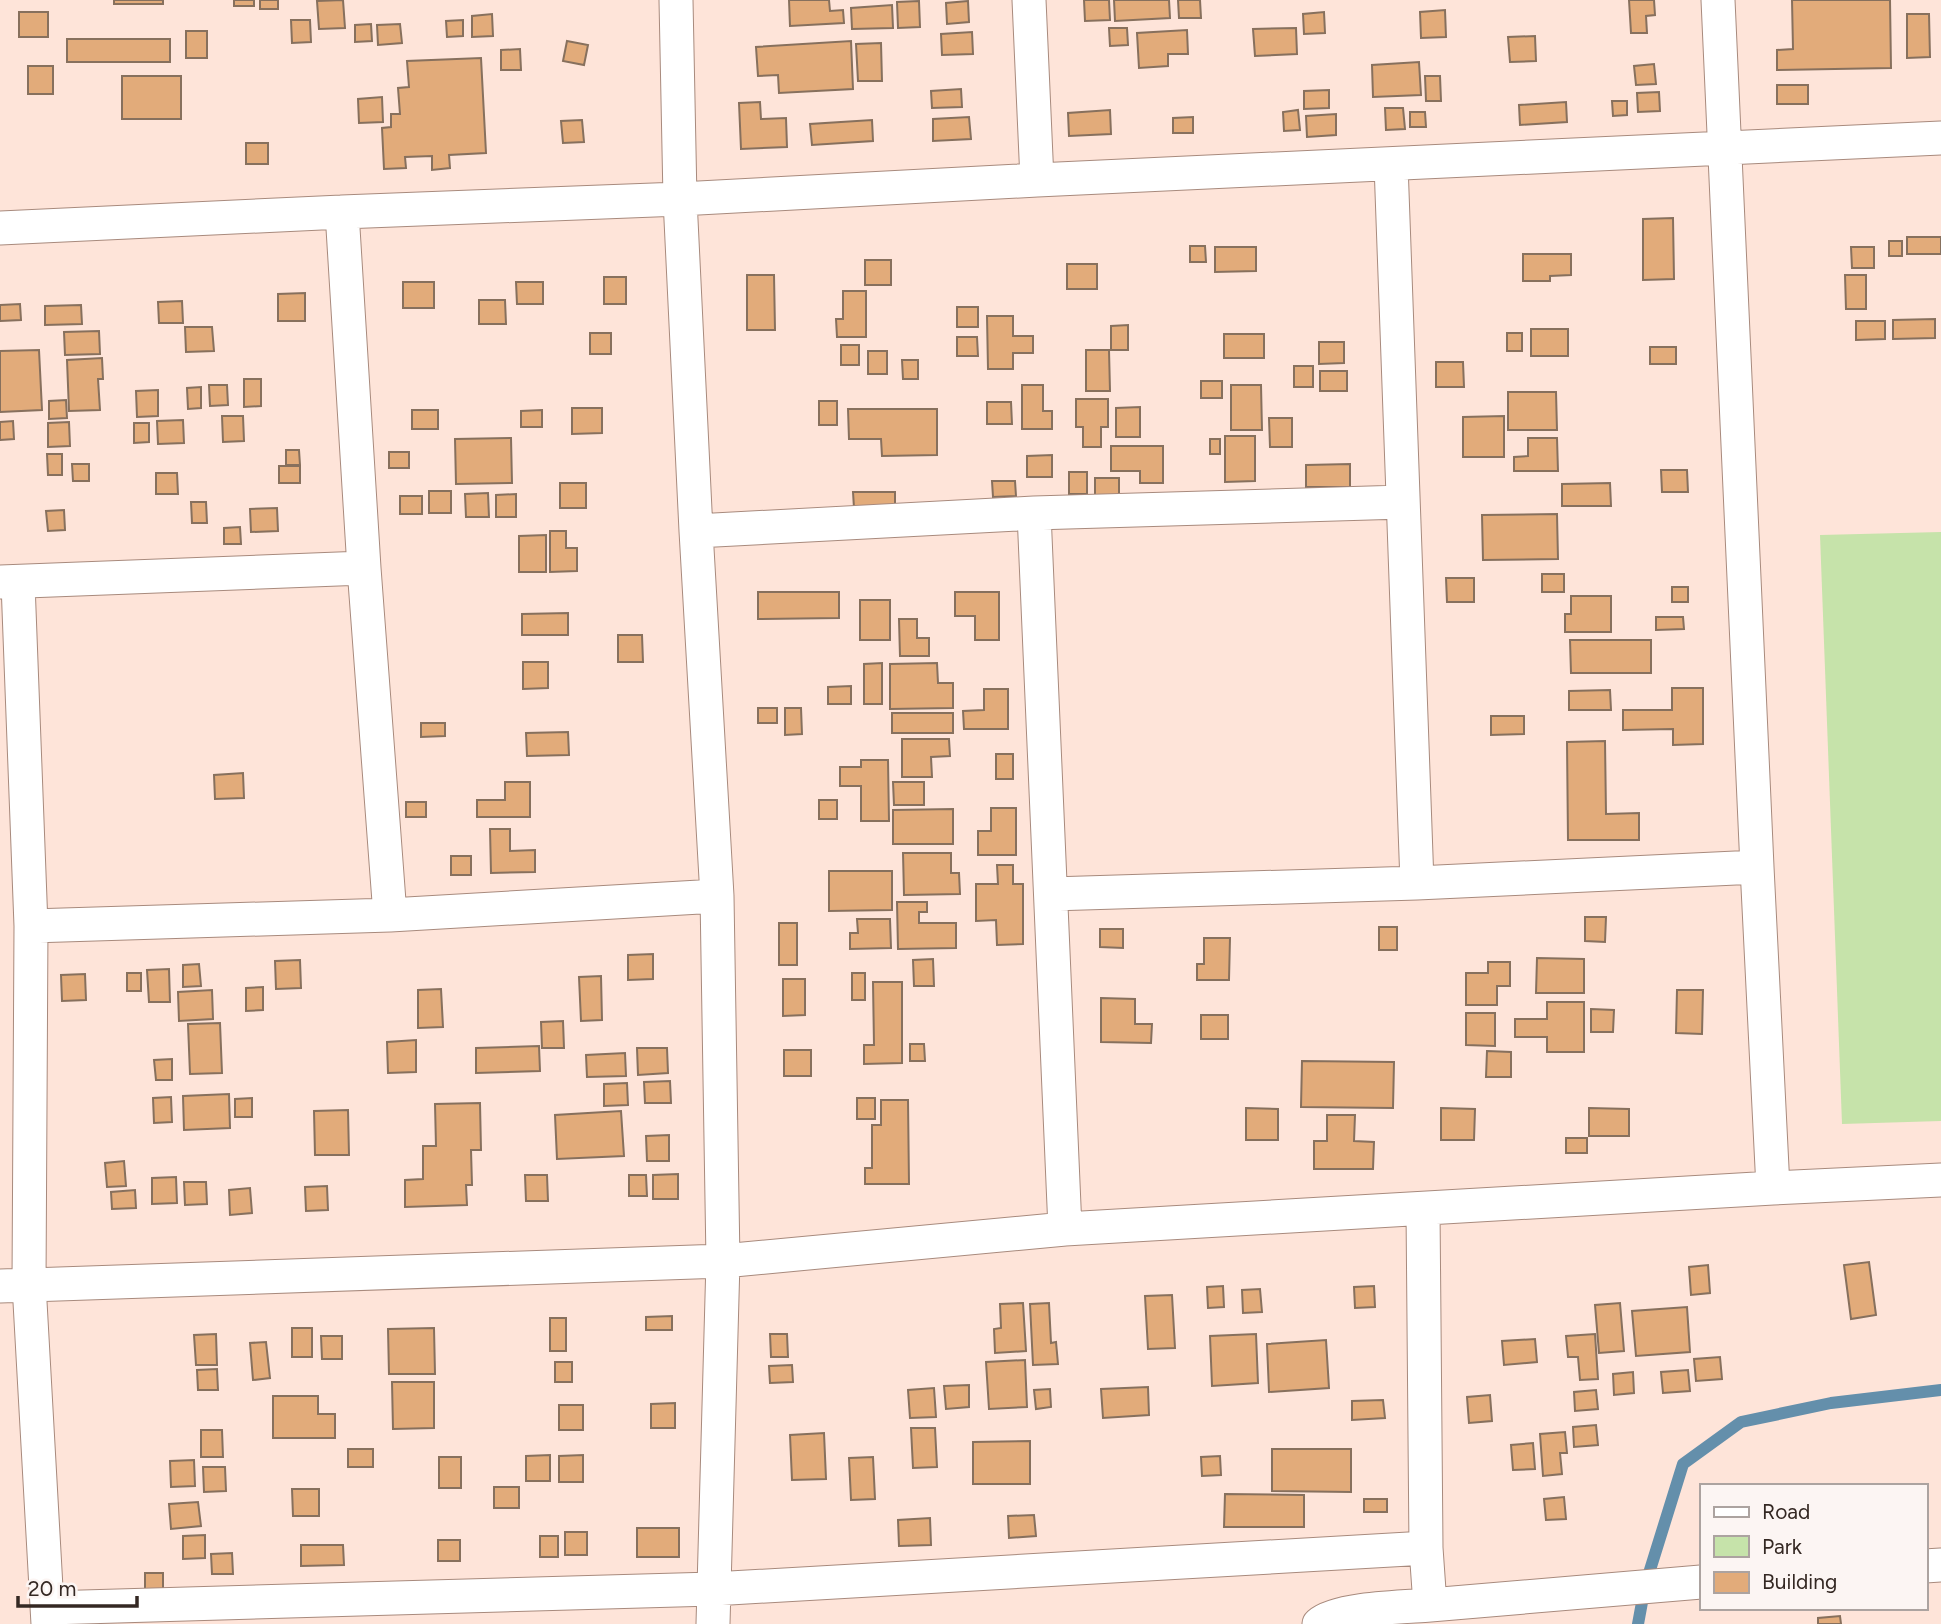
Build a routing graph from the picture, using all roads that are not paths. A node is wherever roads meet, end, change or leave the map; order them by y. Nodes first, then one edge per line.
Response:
1 (676, 0) edge
2 (1029, 0) edge
3 (1718, 0) edge
4 (1941, 138) edge
5 (1724, 149) junction
6 (1391, 164) junction
7 (1037, 180) junction
8 (680, 199) junction
9 (342, 212) junction
10 (0, 228) edge
11 (1403, 502) junction
12 (1034, 513) junction
13 (696, 531) junction
14 (364, 568) junction
15 (9, 582) edge
16 (1757, 867) junction
17 (1418, 883) junction
18 (1051, 894) junction
19 (717, 896) junction
20 (390, 915) junction
21 (31, 926) junction
22 (1941, 1180) edge
23 (1773, 1188) junction
24 (1423, 1209) junction
25 (1065, 1229) junction
26 (723, 1261) junction
27 (14, 1285) edge
28 (1426, 1548) junction
29 (1700, 1582) edge
30 (713, 1590) junction
31 (1430, 1605) junction
32 (48, 1616) edge
33 (713, 1624) edge
34 (1319, 1624) edge

1 - 8 street
2 - 7 street
3 - 5 street
4 - 5 street
5 - 6 street
5 - 16 street
6 - 7 street
6 - 11 street
7 - 8 street
8 - 9 street
8 - 13 street
9 - 10 street
9 - 14 street
11 - 12 street
11 - 17 street
12 - 13 street
12 - 18 street
13 - 19 street
14 - 15 street
14 - 20 street
15 - 21 street
16 - 17 street
16 - 23 street
17 - 18 street
18 - 25 street
19 - 20 street
19 - 26 street
20 - 21 street
21 - 27 street
22 - 23 street
23 - 24 street
24 - 25 street
24 - 28 street
25 - 26 street
26 - 27 street
26 - 30 street
27 - 32 street
28 - 30 street
28 - 31 street
29 - 31 street
30 - 32 street
30 - 33 street
31 - 34 street

